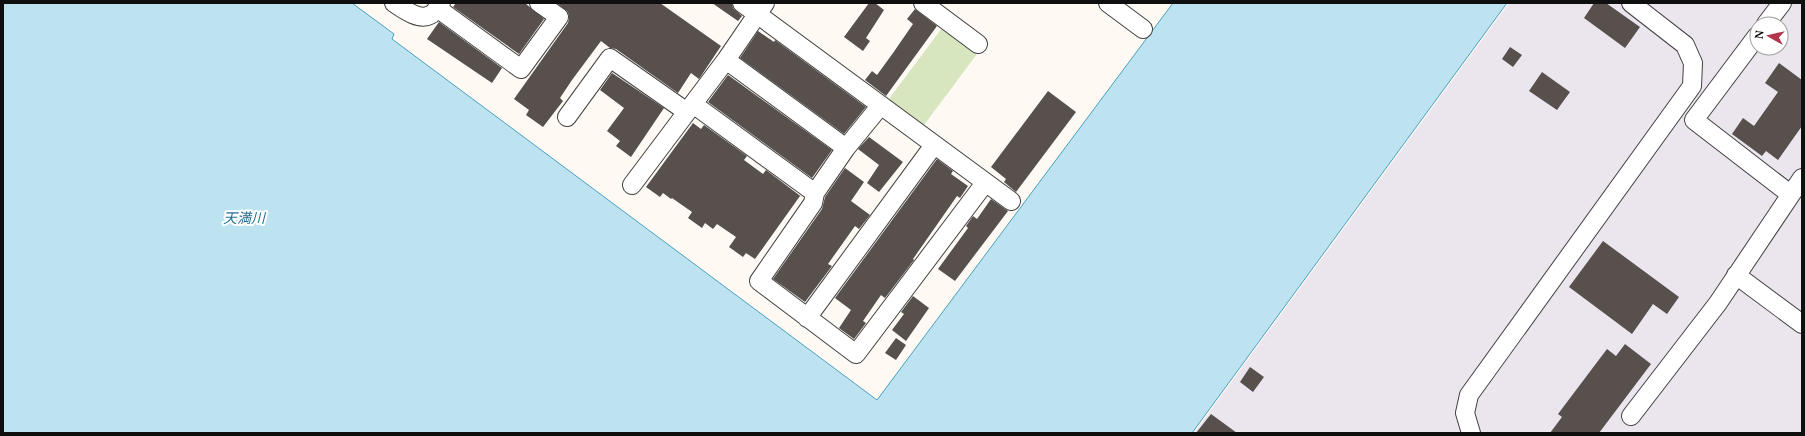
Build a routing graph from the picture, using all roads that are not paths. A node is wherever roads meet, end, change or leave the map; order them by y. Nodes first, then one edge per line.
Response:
1 (394, 3) edge
2 (539, 3) edge
3 (742, 3) edge
4 (923, 3) edge
5 (1108, 3) edge
6 (1631, 3) edge
7 (1782, 3) edge
8 (439, 6) edge
9 (761, 8) edge
10 (1772, 16) edge
11 (1143, 29) dead end
12 (978, 44) dead end
13 (1749, 47) edge
14 (726, 60) junction
15 (881, 105) junction
16 (690, 108) junction
17 (567, 117) dead end
18 (934, 145) junction
19 (846, 148) junction
20 (1802, 178) edge
21 (985, 183) junction
22 (632, 185) dead end
23 (816, 192) junction
24 (1790, 194) junction
25 (1011, 201) dead end
26 (1736, 275) junction
27 (808, 318) junction
28 (1802, 324) edge
29 (1631, 416) dead end
30 (1471, 433) edge

1 - 8 street
2 - 8 street
3 - 9 street
4 - 12 street
5 - 11 street
6 - 30 street
7 - 10 street
9 - 14 street
9 - 15 street
13 - 24 street
14 - 16 street
14 - 19 street
15 - 18 street
15 - 19 street
16 - 17 street
16 - 22 street
16 - 23 street
18 - 21 street
18 - 27 street
19 - 23 street
20 - 24 street
21 - 25 street
21 - 27 street
23 - 27 street
24 - 26 street
26 - 28 street
26 - 29 street

